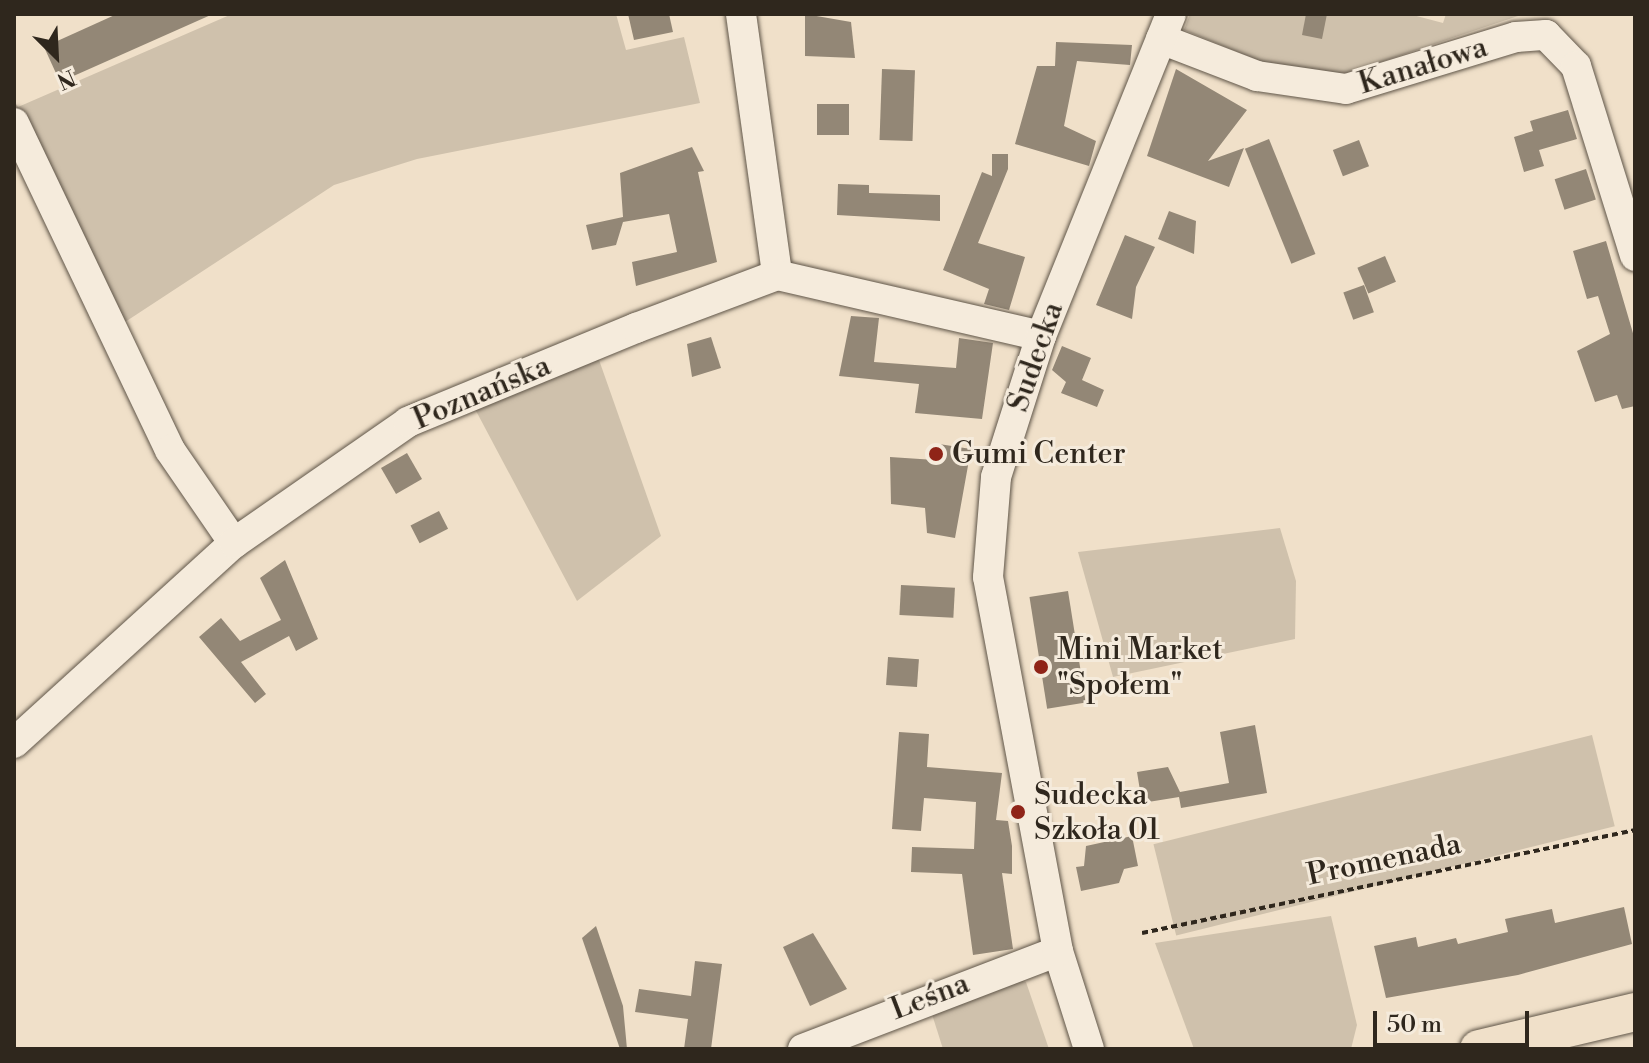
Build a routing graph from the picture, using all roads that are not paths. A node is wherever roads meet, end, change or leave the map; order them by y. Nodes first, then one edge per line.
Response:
1 (741, 14) edge
2 (1166, 26) edge
3 (14, 123) edge
4 (1635, 256) edge
5 (777, 275) junction
6 (1041, 336) junction
7 (234, 543) junction
8 (14, 743) edge
9 (1058, 951) junction
10 (1635, 1012) edge
11 (803, 1049) edge
12 (1089, 1049) edge
13 (1479, 1049) edge

1 - 5 street
2 - 4 street, Kanałowa
2 - 6 street, Sudecka
3 - 7 street
5 - 6 street
5 - 7 street, Poznańska
6 - 9 street, Sudecka
7 - 8 street, Poznańska
9 - 11 street, Leśna
9 - 12 street, Sudecka
10 - 13 main road

